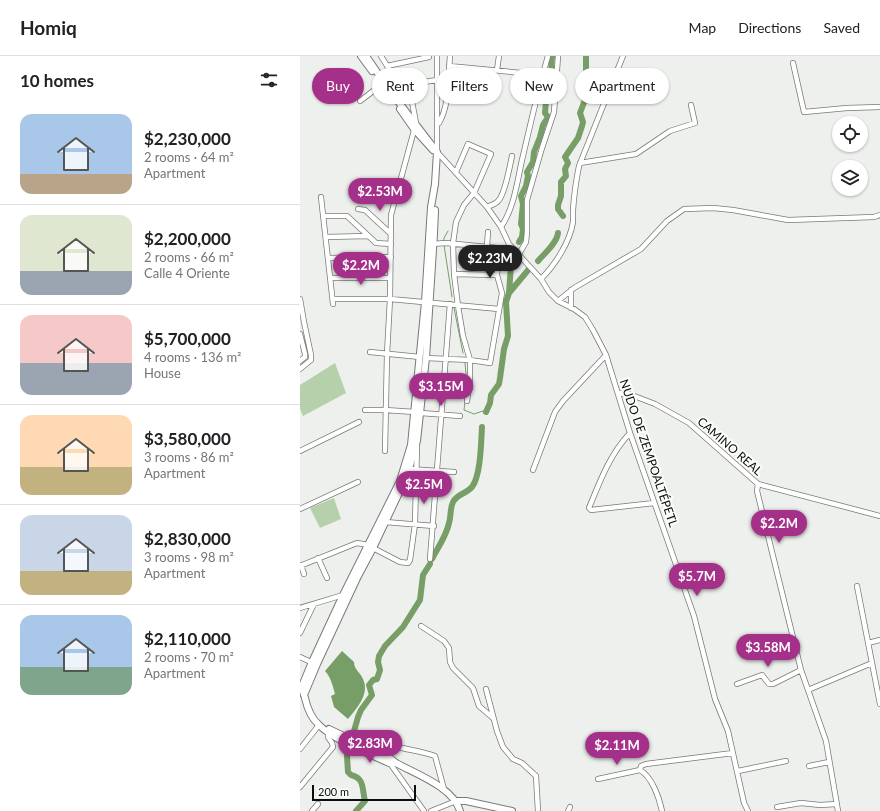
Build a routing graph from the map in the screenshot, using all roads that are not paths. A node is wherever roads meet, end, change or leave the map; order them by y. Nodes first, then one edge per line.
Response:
1 (365, 56) edge
2 (380, 56) edge
3 (437, 56) edge
4 (450, 56) edge
5 (499, 56) edge
6 (548, 56) edge
7 (558, 56) edge
8 (623, 56) edge
9 (429, 57) dead end
10 (793, 62) dead end
11 (387, 66) joint
12 (449, 66) junction
13 (437, 68) edge
14 (473, 68) edge
15 (497, 68) edge
16 (544, 68) edge
17 (372, 69) edge
18 (372, 92) edge
19 (364, 98) edge
20 (397, 104) edge
21 (412, 104) edge
22 (438, 104) edge
23 (535, 104) edge
24 (691, 105) dead end
25 (880, 107) edge
26 (438, 124) junction
27 (415, 126) junction
28 (438, 153) junction
29 (512, 156) dead end
30 (580, 163) junction
31 (456, 172) junction
32 (507, 180) junction
33 (517, 182) junction
34 (474, 193) junction
35 (321, 197) dead end
36 (487, 207) junction
37 (358, 209) dead end
38 (880, 215) edge
39 (323, 216) junction
40 (501, 227) junction
41 (488, 232) dead end
42 (391, 234) junction
43 (368, 236) junction
44 (326, 237) junction
45 (453, 243) junction
46 (391, 244) junction
47 (431, 244) junction
48 (487, 246) junction
49 (519, 254) junction
50 (391, 257) junction
51 (329, 258) junction
52 (454, 274) junction
53 (497, 275) junction
54 (330, 278) junction
55 (390, 278) junction
56 (541, 279) junction
57 (571, 290) junction
58 (300, 299) edge
59 (390, 299) junction
60 (558, 301) junction
61 (427, 302) junction
62 (450, 304) junction
63 (458, 306) junction
64 (571, 308) junction
65 (499, 309) junction
66 (300, 334) edge
67 (370, 352) dead end
68 (387, 354) junction
69 (606, 355) junction
70 (423, 358) junction
71 (445, 360) junction
72 (470, 360) junction
73 (300, 361) edge
74 (300, 368) edge
75 (618, 393) junction
76 (467, 401) dead end
77 (365, 410) dead end
78 (385, 410) junction
79 (418, 413) junction
80 (442, 415) junction
81 (460, 416) dead end
82 (359, 422) dead end
83 (630, 433) junction
84 (417, 441) junction
85 (300, 451) edge
86 (384, 451) dead end
87 (409, 468) junction
88 (417, 469) junction
89 (533, 470) dead end
90 (437, 471) junction
91 (454, 472) dead end
92 (358, 482) dead end
93 (758, 484) junction
94 (654, 503) junction
95 (300, 509) edge
96 (880, 516) edge
97 (384, 522) junction
98 (415, 524) junction
99 (434, 526) junction
100 (372, 547) junction
101 (318, 558) junction
102 (430, 559) dead end
103 (300, 566) edge
104 (304, 574) dead end
105 (327, 578) dead end
106 (857, 586) dead end
107 (343, 595) junction
108 (314, 604) junction
109 (300, 608) edge
110 (332, 625) junction
111 (421, 626) dead end
112 (300, 633) edge
113 (880, 640) edge
114 (868, 643) junction
115 (300, 656) edge
116 (314, 663) junction
117 (872, 663) junction
118 (801, 670) junction
119 (737, 684) dead end
120 (486, 689) dead end
121 (808, 690) junction
122 (303, 691) edge
123 (880, 704) edge
124 (493, 718) junction
125 (319, 725) junction
126 (328, 730) junction
127 (394, 746) dead end
128 (300, 749) edge
129 (733, 753) junction
130 (389, 761) junction
131 (786, 761) dead end
132 (829, 762) junction
133 (808, 766) dead end
134 (640, 770) junction
135 (738, 771) junction
136 (598, 779) dead end
137 (300, 787) edge
138 (444, 789) junction
139 (456, 801) junction
140 (318, 804) dead end
141 (837, 804) junction
142 (776, 807) dead end
143 (312, 811) edge
144 (424, 811) edge
145 (431, 811) edge
146 (460, 811) edge
147 (512, 811) edge
148 (538, 811) edge
149 (662, 811) edge
150 (748, 811) edge
151 (838, 811) edge

1 - 17 main road
1 - 27 main road
2 - 11 street
3 - 13 street
4 - 12 street
5 - 15 street
6 - 16 street
7 - 49 street
8 - 30 street
9 - 11 street
10 - 25 street
12 - 14 street
12 - 26 street
18 - 19 street
20 - 27 main road
21 - 27 street
22 - 26 street
23 - 33 street
24 - 30 street
26 - 28 street
27 - 28 main road
27 - 42 street
28 - 31 street, NUDO DE ZEMPOALTÉPETL
28 - 47 main road
29 - 32 street
30 - 56 street
31 - 34 street, NUDO DE ZEMPOALTÉPETL
31 - 34 street
32 - 33 street
32 - 36 street
33 - 40 street
34 - 36 street, NUDO DE ZEMPOALTÉPETL
34 - 45 street
35 - 39 street
36 - 40 street, NUDO DE ZEMPOALTÉPETL
37 - 42 street
38 - 57 street
39 - 43 street
39 - 44 street
40 - 49 street, NUDO DE ZEMPOALTÉPETL
41 - 48 street
42 - 46 street
43 - 44 street
43 - 46 street
44 - 51 street
45 - 47 street
45 - 48 street
45 - 52 street
46 - 50 street
47 - 61 main road
48 - 53 street
49 - 56 street, NUDO DE ZEMPOALTÉPETL
50 - 51 street
50 - 55 street
51 - 54 street
52 - 53 street
52 - 63 street
53 - 65 street
54 - 55 street
54 - 59 street
55 - 59 street
56 - 60 street, NUDO DE ZEMPOALTÉPETL
57 - 60 street
57 - 64 street
58 - 74 street
59 - 61 street
59 - 68 street
60 - 64 street, NUDO DE ZEMPOALTÉPETL
61 - 62 street
61 - 70 main road
62 - 63 street
62 - 71 street
63 - 65 street
63 - 72 street
64 - 69 street, NUDO DE ZEMPOALTÉPETL
65 - 72 street
66 - 73 street
67 - 68 street
68 - 70 street
68 - 78 street
69 - 75 street, NUDO DE ZEMPOALTÉPETL
69 - 89 street
70 - 71 street
70 - 79 main road
71 - 72 street
71 - 80 street
72 - 76 street
75 - 83 street, NUDO DE ZEMPOALTÉPETL
75 - 93 street, CAMINO REAL
77 - 78 street
78 - 79 street
78 - 86 street
79 - 80 street
79 - 84 main road
79 - 100 main road
80 - 81 street
80 - 90 street
82 - 85 street
83 - 94 street, NUDO DE ZEMPOALTÉPETL
83 - 94 street
84 - 87 main road
84 - 88 street
87 - 88 street
87 - 97 main road
88 - 90 street
88 - 98 street
90 - 91 street
90 - 99 street
92 - 95 street
93 - 96 street, CAMINO REAL
93 - 118 street
94 - 129 street, NUDO DE ZEMPOALTÉPETL
97 - 98 street
97 - 100 main road
98 - 99 street
98 - 100 street
99 - 102 street
100 - 101 street
100 - 107 main road
100 - 110 main road
101 - 103 street
101 - 105 street
103 - 104 street
106 - 114 street
107 - 108 street
107 - 110 main road
108 - 109 street
108 - 112 street
110 - 116 main road
111 - 124 street
113 - 114 street
114 - 117 street
115 - 116 street
116 - 122 main road
117 - 121 street
117 - 123 street
118 - 119 street
118 - 121 street
120 - 124 street
121 - 132 street
122 - 125 main road
124 - 148 street
125 - 126 main road
125 - 128 street
126 - 130 main road
126 - 137 street
127 - 138 street
129 - 134 street
129 - 135 street, NUDO DE ZEMPOALTÉPETL
130 - 138 main road
130 - 144 street
131 - 135 street
132 - 133 street
132 - 141 street
134 - 136 street
134 - 149 street
135 - 150 street, NUDO DE ZEMPOALTÉPETL
138 - 139 main road
139 - 145 street
139 - 146 main road
139 - 147 main road
140 - 143 street
141 - 142 street
141 - 151 street

